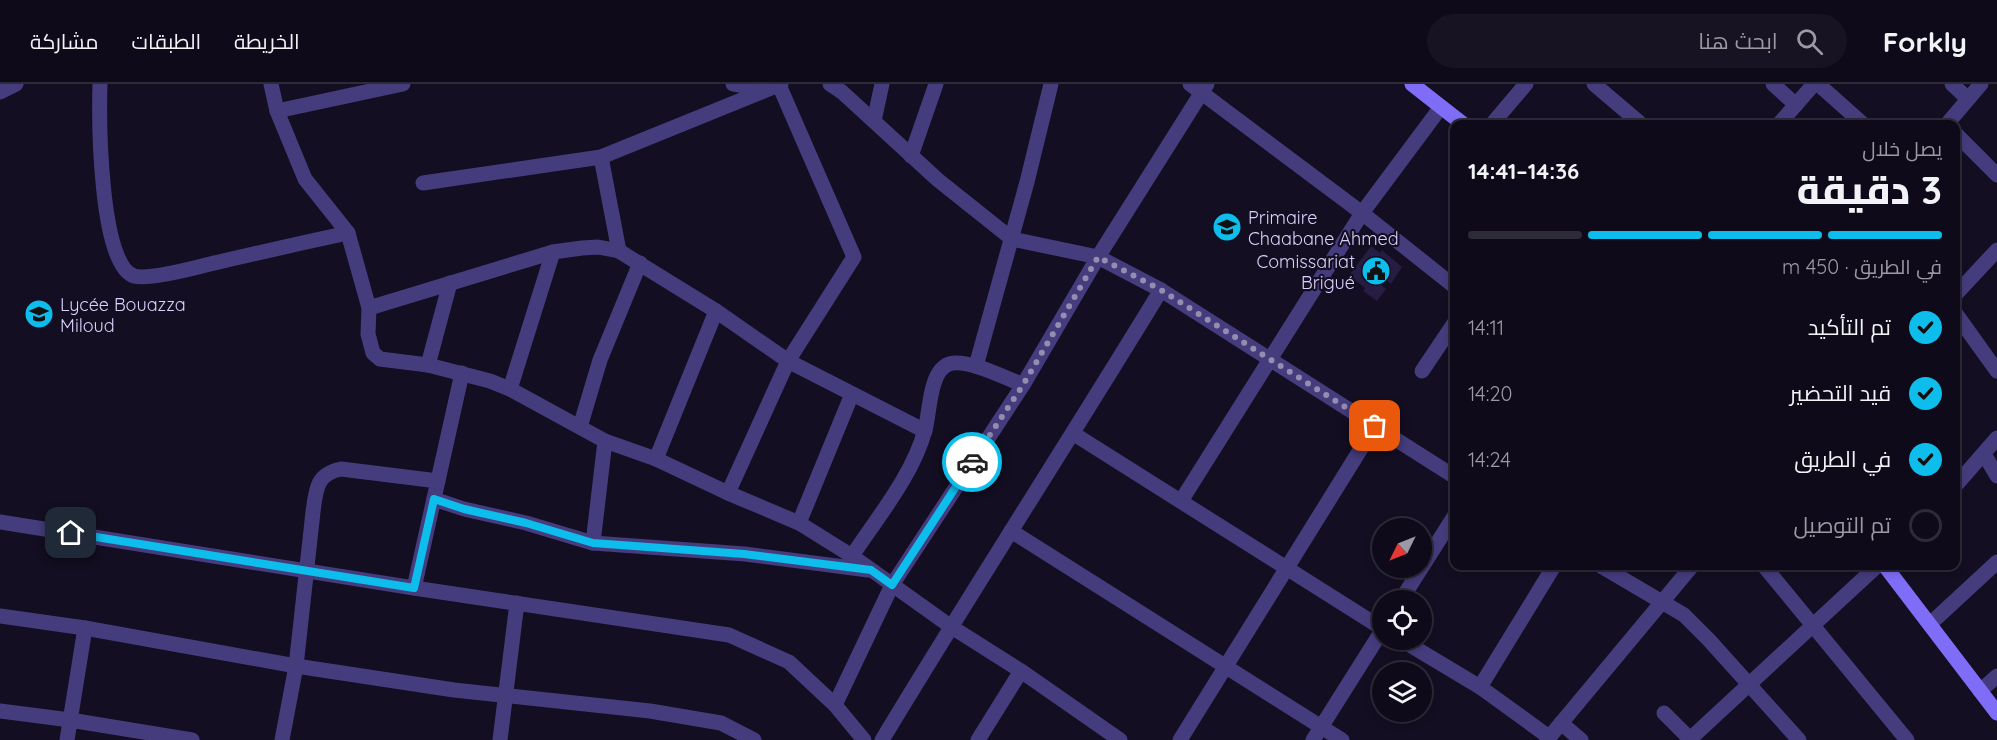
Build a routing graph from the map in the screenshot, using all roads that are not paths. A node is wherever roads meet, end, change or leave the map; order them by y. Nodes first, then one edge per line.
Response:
1 (16, 84) edge
2 (100, 84) edge
3 (271, 84) edge
4 (403, 84) edge
5 (733, 84) edge
6 (830, 84) edge
7 (882, 84) edge
8 (936, 84) edge
9 (1051, 84) edge
10 (1412, 84) edge
11 (1526, 84) edge
12 (1594, 84) edge
13 (1773, 84) edge
14 (1814, 84) edge
15 (1818, 84) edge
16 (1952, 84) edge
17 (1981, 84) edge
18 (775, 86) edge
19 (1200, 87) edge
20 (0, 92) edge
21 (1968, 99) junction
22 (1796, 105) junction
23 (1441, 107) junction
24 (277, 111) junction
25 (1457, 120) edge
26 (1495, 120) edge
27 (1636, 120) edge
28 (1783, 120) edge
29 (1858, 120) edge
30 (1950, 120) edge
31 (874, 121) junction
32 (1960, 138) edge
33 (911, 156) junction
34 (601, 158) junction
35 (1997, 175) edge
36 (423, 183) dead end
37 (1362, 213) junction
38 (348, 233) junction
39 (1012, 239) junction
40 (1997, 250) edge
41 (620, 251) junction
42 (553, 252) junction
43 (1098, 257) junction
44 (640, 263) junction
45 (1450, 282) edge
46 (450, 283) junction
47 (1960, 283) edge
48 (1161, 290) junction
49 (369, 308) junction
50 (716, 311) junction
51 (1960, 320) edge
52 (1450, 329) edge
53 (1269, 359) junction
54 (788, 361) junction
55 (428, 365) junction
56 (976, 366) junction
57 (1422, 371) dead end
58 (1997, 372) edge
59 (462, 373) junction
60 (1023, 385) junction
61 (510, 389) junction
62 (852, 394) junction
63 (1375, 426) junction
64 (580, 427) junction
65 (925, 431) junction
66 (1074, 434) junction
67 (1997, 438) edge
68 (605, 441) junction
69 (1984, 454) junction
70 (656, 459) junction
71 (1450, 474) edge
72 (1997, 476) edge
73 (1960, 477) edge
74 (438, 481) junction
75 (728, 493) junction
76 (434, 499) junction
77 (1181, 501) junction
78 (0, 522) edge
79 (799, 523) junction
80 (1450, 523) edge
81 (1011, 531) junction
82 (593, 543) junction
83 (852, 556) junction
84 (1997, 562) edge
85 (1287, 567) junction
86 (871, 570) junction
87 (1552, 570) edge
88 (1608, 570) edge
89 (1689, 570) edge
90 (1767, 570) edge
91 (1873, 570) edge
92 (1888, 570) edge
93 (306, 571) junction
94 (892, 585) junction
95 (414, 588) junction
96 (1407, 590) edge
97 (1662, 601) junction
98 (517, 603) junction
99 (0, 616) edge
100 (1930, 624) junction
101 (951, 626) junction
102 (1813, 626) junction
103 (85, 628) junction
104 (1418, 650) edge
105 (296, 666) junction
106 (1225, 666) junction
107 (1021, 671) junction
108 (1997, 676) edge
109 (1750, 684) junction
110 (1480, 687) junction
111 (1980, 691) junction
112 (507, 696) junction
113 (835, 705) junction
114 (0, 711) edge
115 (1664, 713) dead end
116 (1997, 713) edge
117 (70, 720) junction
118 (1561, 723) junction
119 (1321, 726) junction
120 (1548, 738) edge
121 (1117, 739) edge
122 (67, 740) edge
123 (192, 740) edge
124 (282, 740) edge
125 (500, 740) edge
126 (754, 740) edge
127 (864, 740) edge
128 (882, 740) edge
129 (978, 740) edge
130 (1180, 740) edge
131 (1313, 740) edge
132 (1342, 740) edge
133 (1581, 740) edge
134 (1690, 740) edge
135 (1799, 740) edge
136 (1907, 740) edge

1 - 20 street
2 - 38 street
3 - 24 street
4 - 24 street
5 - 18 street
6 - 31 street
7 - 31 street
8 - 33 street
9 - 39 street
10 - 23 street
11 - 26 street
12 - 27 street
13 - 22 street
14 - 22 street
15 - 29 street
16 - 21 street
17 - 21 street
18 - 34 street
18 - 54 street
19 - 37 street
19 - 43 street
21 - 30 street
22 - 28 street
23 - 25 street
23 - 37 street
24 - 38 street
31 - 33 street
32 - 35 street
33 - 39 street
34 - 36 street
34 - 41 street
37 - 45 street
37 - 53 street
38 - 49 street
39 - 43 street
39 - 56 street
40 - 47 street
41 - 42 street
41 - 44 street
42 - 46 street
42 - 61 street
43 - 48 street
43 - 60 street
44 - 50 street
44 - 64 street
46 - 49 street
46 - 55 street
48 - 53 street
48 - 66 street
49 - 55 street
50 - 54 street
50 - 70 street
51 - 58 street
52 - 57 street
53 - 63 street
53 - 77 street
54 - 62 street
54 - 75 street
55 - 59 street
56 - 60 street
56 - 65 street
59 - 61 street
59 - 74 street
60 - 94 street
61 - 64 street
62 - 65 street
62 - 79 street
63 - 71 street
63 - 85 street
64 - 68 street
65 - 83 street
66 - 77 street
66 - 81 street
67 - 69 street
68 - 70 street
68 - 82 street
69 - 72 street
69 - 73 street
70 - 75 street
74 - 76 street
74 - 93 street
75 - 79 street
76 - 82 street
76 - 95 street
77 - 85 street
78 - 93 street
79 - 83 street
80 - 96 street
81 - 101 street
81 - 106 street
82 - 86 street
83 - 86 street
84 - 100 street
85 - 106 street
85 - 119 street
86 - 94 street
87 - 110 street
88 - 97 street
89 - 97 street
90 - 102 street
91 - 102 street
92 - 100 street
93 - 95 street
93 - 105 street
94 - 101 street
94 - 113 street
95 - 98 street
97 - 109 street
97 - 118 street
98 - 112 street
98 - 113 street
99 - 103 street
100 - 111 street
101 - 107 street
101 - 128 street
102 - 109 street
102 - 136 street
103 - 105 street
103 - 117 street
104 - 110 street
105 - 112 street
105 - 124 street
106 - 119 street
106 - 130 street
107 - 121 street
107 - 129 street
108 - 111 street
109 - 134 street
109 - 135 street
110 - 120 street
111 - 116 street
112 - 125 street
112 - 126 street
113 - 127 street
114 - 117 street
115 - 134 street
117 - 122 street
117 - 123 street
118 - 120 street
118 - 133 street
119 - 131 street
119 - 132 street

